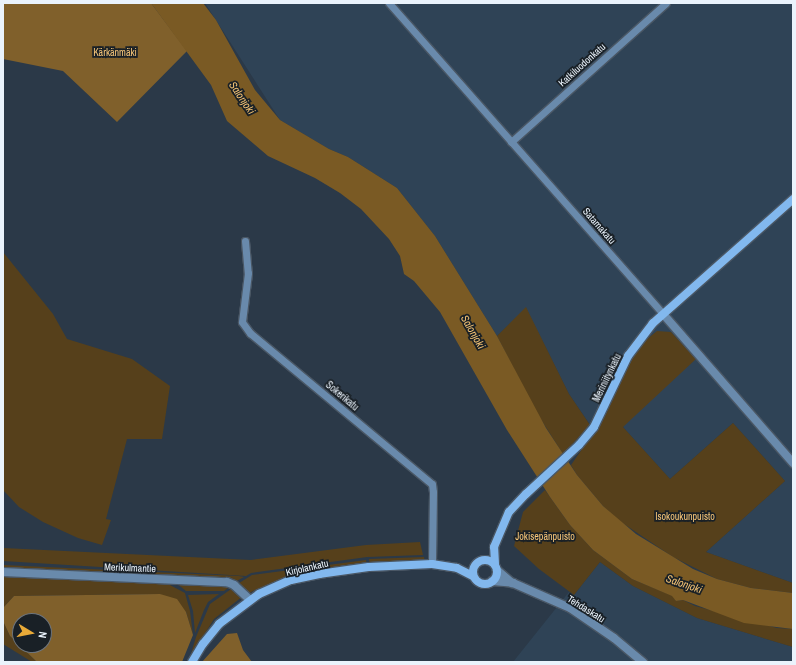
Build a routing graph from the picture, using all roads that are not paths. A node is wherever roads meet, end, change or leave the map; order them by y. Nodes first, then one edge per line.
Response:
1 (389, 3) edge
2 (666, 3) edge
3 (512, 142) junction
4 (793, 199) edge
5 (245, 241) dead end
6 (663, 314) junction
7 (793, 462) edge
8 (494, 547) junction
9 (478, 562) junction
10 (432, 564) junction
11 (496, 567) junction
12 (457, 568) junction
13 (3, 572) edge
14 (473, 576) junction
15 (492, 581) junction
16 (513, 583) junction
17 (250, 600) junction
18 (192, 662) edge
19 (643, 662) edge

1 - 3 street, Satamakatu
2 - 3 street, Katkiluodonkatu
3 - 6 street, Satamakatu
4 - 6 main road, Meriniitynkatu
5 - 10 street, Sokerikatu
6 - 7 street, Satamakatu
6 - 8 main road, Meriniitynkatu
8 - 9 main road, Meriniitynkatu
8 - 11 main road, Meriniitynkatu
9 - 11 main road
9 - 12 main road, Kirjolankatu
9 - 14 main road
10 - 12 main road, Kirjolankatu
10 - 17 main road, Kirjolankatu
11 - 15 main road
11 - 16 street, Tehdaskatu
12 - 14 main road, Kirjolankatu
13 - 17 street, Merikulmantie
14 - 15 main road
15 - 16 street, Tehdaskatu
16 - 19 street, Tehdaskatu
17 - 18 main road, Kirjolankatu

